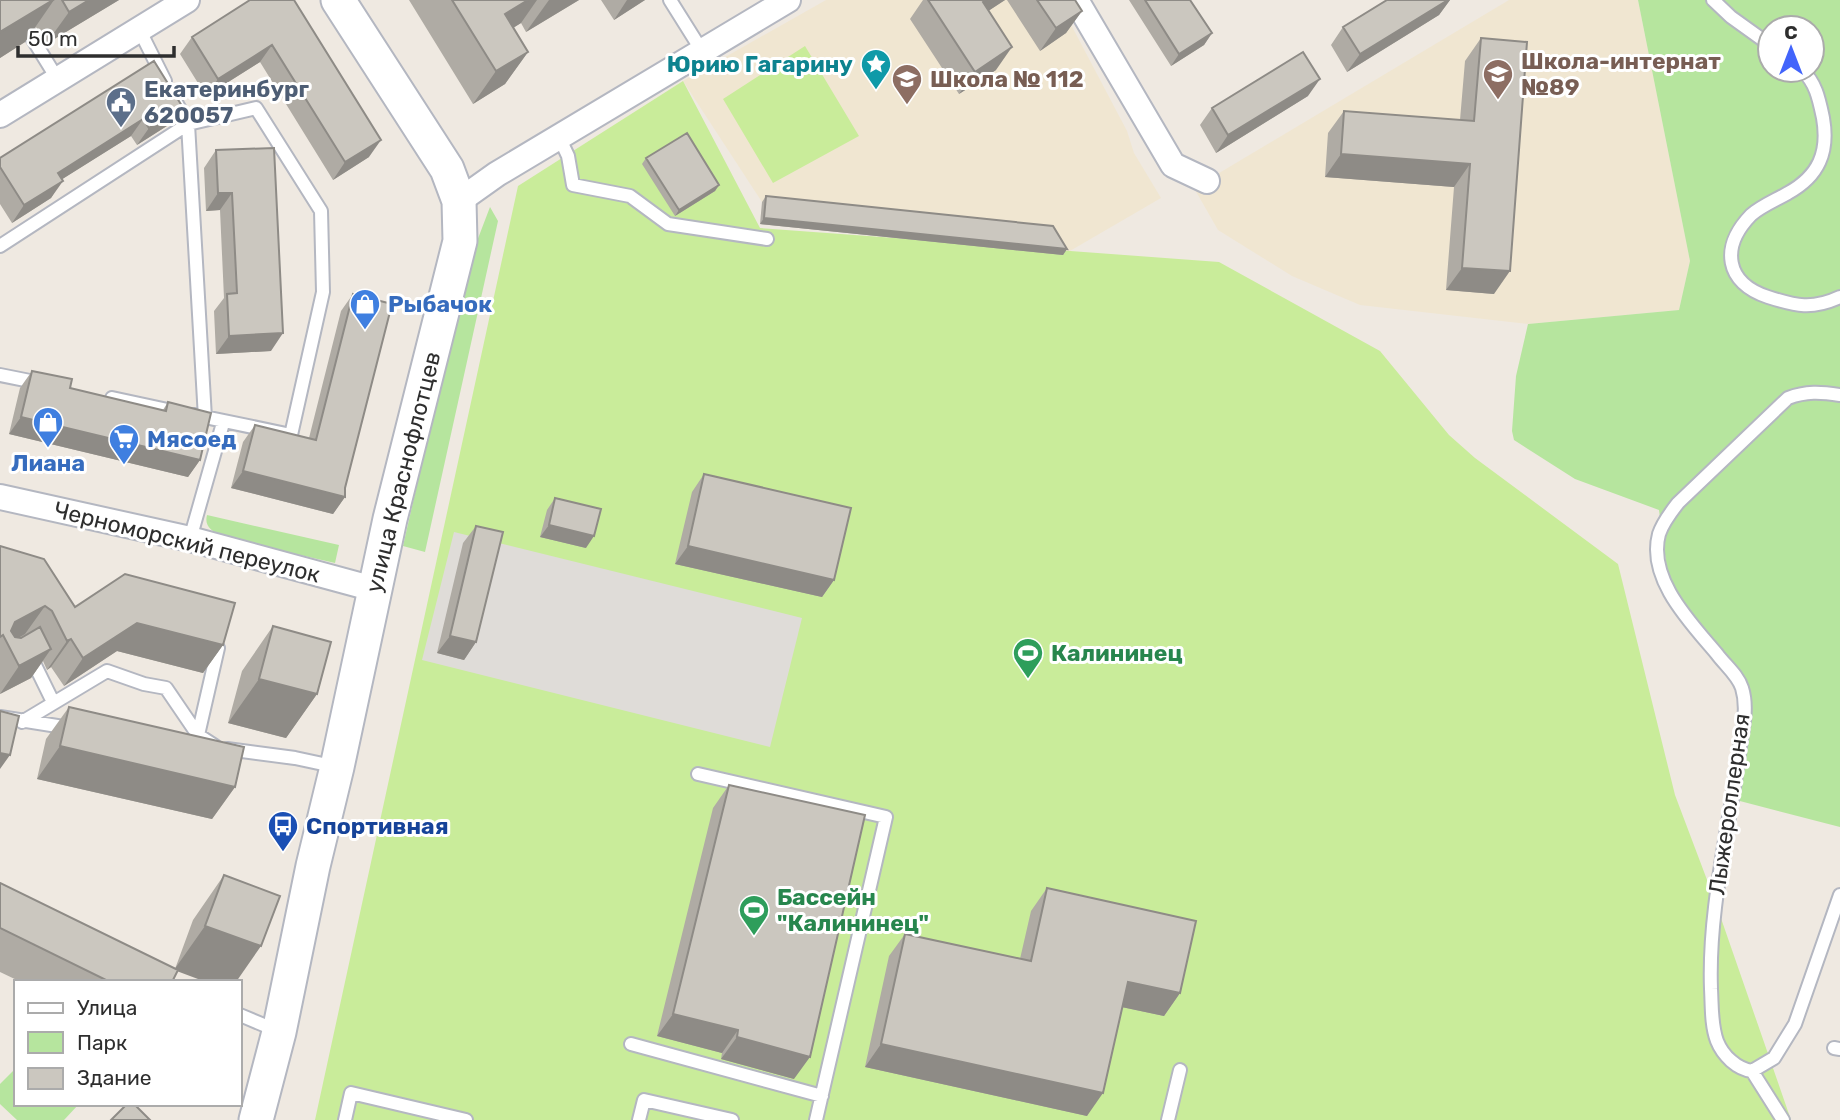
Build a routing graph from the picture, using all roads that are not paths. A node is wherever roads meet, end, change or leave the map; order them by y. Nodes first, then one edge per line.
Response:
1 (187, 0) edge
2 (338, 0) edge
3 (670, 0) edge
4 (788, 0) edge
5 (1076, 0) edge
6 (1713, 0) edge
7 (26, 27) edge
8 (139, 29) junction
9 (1756, 35) edge
10 (702, 51) junction
11 (58, 80) junction
12 (1813, 84) edge
13 (0, 115) edge
14 (188, 124) junction
15 (559, 137) junction
16 (1207, 181) dead end
17 (459, 201) junction
18 (767, 239) dead end
19 (1, 242) edge
20 (1840, 297) edge
21 (0, 377) edge
22 (49, 385) edge
23 (1840, 395) edge
24 (98, 396) edge
25 (205, 418) junction
26 (223, 423) junction
27 (0, 497) edge
28 (190, 539) junction
29 (374, 589) junction
30 (24, 643) edge
31 (218, 648) edge
32 (53, 702) junction
33 (0, 717) edge
34 (22, 722) junction
35 (87, 731) edge
36 (195, 740) junction
37 (337, 767) junction
38 (698, 774) dead end
39 (1840, 895) edge
40 (242, 1016) edge
41 (279, 1031) junction
42 (631, 1044) dead end
43 (1180, 1070) dead end
44 (1752, 1071) junction
45 (822, 1096) junction
46 (1781, 1116) edge
47 (256, 1120) edge
48 (345, 1120) edge
49 (466, 1120) edge
50 (639, 1120) edge
51 (732, 1120) edge
52 (816, 1120) edge
53 (1168, 1120) edge

1 - 8 street
2 - 17 main road, улица Краснофлотцев
3 - 10 lane
4 - 10 street
5 - 16 street
6 - 9 lane
7 - 11 lane
8 - 11 street
8 - 14 lane
10 - 15 street
11 - 13 street
12 - 20 lane
14 - 19 lane
14 - 25 lane
14 - 26 lane
15 - 17 street
15 - 18 lane
17 - 29 main road, улица Краснофлотцев
21 - 22 lane
23 - 44 lane, Лыжероллерная
24 - 25 lane
25 - 26 lane
26 - 28 lane
27 - 28 street, Черноморский переулок
28 - 29 street, Черноморский переулок
29 - 37 main road, улица Краснофлотцев
30 - 32 lane
31 - 36 lane
32 - 34 lane
32 - 36 lane
33 - 34 lane
34 - 35 lane
36 - 37 lane
37 - 41 main road, улица Краснофлотцев
38 - 45 lane
39 - 44 lane
40 - 41 lane
41 - 47 main road, улица Краснофлотцев
42 - 45 lane
43 - 53 lane
44 - 46 lane, Лыжероллерная
45 - 52 lane
48 - 49 lane
50 - 51 lane

